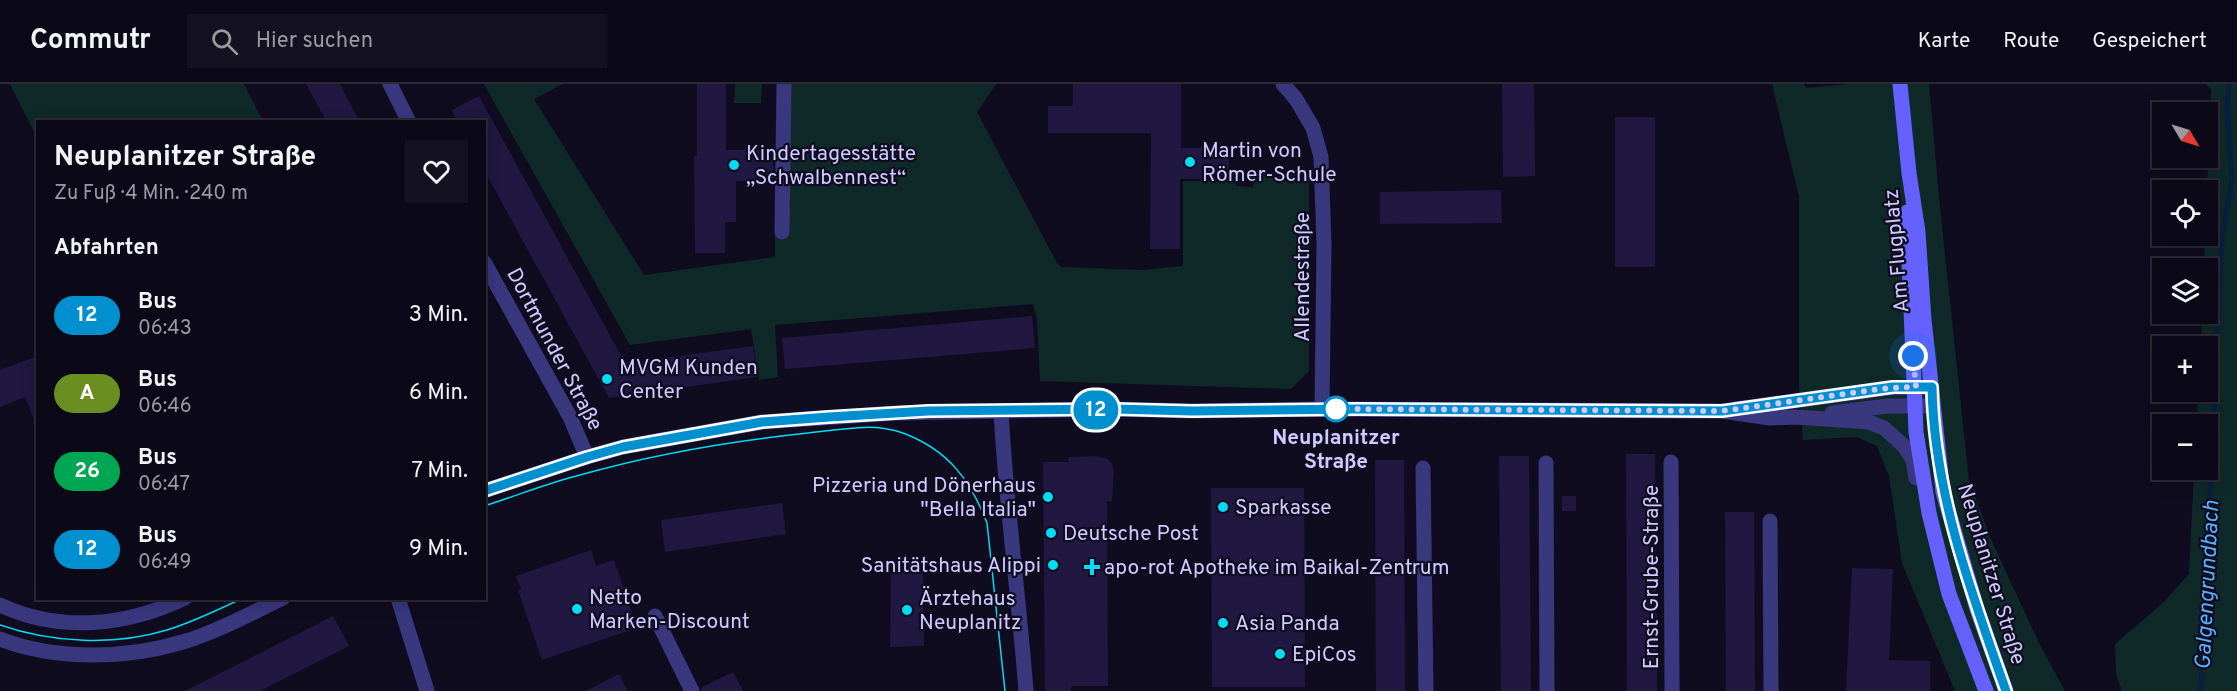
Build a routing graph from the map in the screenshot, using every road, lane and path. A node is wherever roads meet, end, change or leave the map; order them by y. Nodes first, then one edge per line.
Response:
1 (390, 84) edge
2 (784, 84) edge
3 (1283, 84) edge
4 (1900, 84) edge
5 (408, 120) edge
6 (1909, 173) junction
7 (782, 232) dead end
8 (486, 266) edge
9 (1916, 387) junction
10 (1932, 387) junction
11 (1917, 405) junction
12 (1932, 406) junction
13 (1322, 409) junction
14 (1001, 411) junction
15 (1722, 411) junction
16 (1796, 417) junction
17 (1935, 432) joint
18 (587, 457) junction
19 (1671, 462) dead end
20 (1546, 463) dead end
21 (1423, 468) dead end
22 (486, 490) edge
23 (1770, 521) dead end
24 (181, 600) edge
25 (279, 600) edge
26 (399, 600) edge
27 (0, 605) edge
28 (655, 616) dead end
29 (0, 639) edge
30 (1977, 671) junction
31 (427, 691) edge
32 (692, 691) edge
33 (1026, 691) edge
34 (1426, 691) edge
35 (1547, 691) edge
36 (1672, 691) edge
37 (1771, 691) edge
38 (1986, 691) edge
39 (2006, 691) edge

1 - 5 street
2 - 7 street
3 - 13 street, Allendestraße
4 - 6 main road, Am Flugplatz
6 - 9 main road, Am Flugplatz
6 - 10 main road, Am Flugplatz
8 - 18 street, Dortmunder Straße
9 - 10 street, Neuplanitzer Straße
9 - 11 main road, Neuplanitzer Straße
9 - 15 street, Neuplanitzer Straße
10 - 12 main road, Am Flugplatz
11 - 12 street, Neuplanitzer Straße
11 - 16 street, Neuplanitzer Straße
11 - 30 main road, Neuplanitzer Straße
12 - 17 main road, Am Flugplatz
13 - 14 street, Neuplanitzer Straße
13 - 15 street, Neuplanitzer Straße
14 - 18 street, Neuplanitzer Straße
14 - 33 street
15 - 16 street, Neuplanitzer Straße
16 - 30 street, Neuplanitzer Straße
17 - 39 main road, Neuplanitzer Straße
18 - 22 street, Neuplanitzer Straße
19 - 36 street, Ernst-Grube-Straße
20 - 35 street
21 - 34 street
23 - 37 street
24 - 27 street
25 - 29 street
26 - 31 street
28 - 32 street
30 - 38 main road, Neuplanitzer Straße

